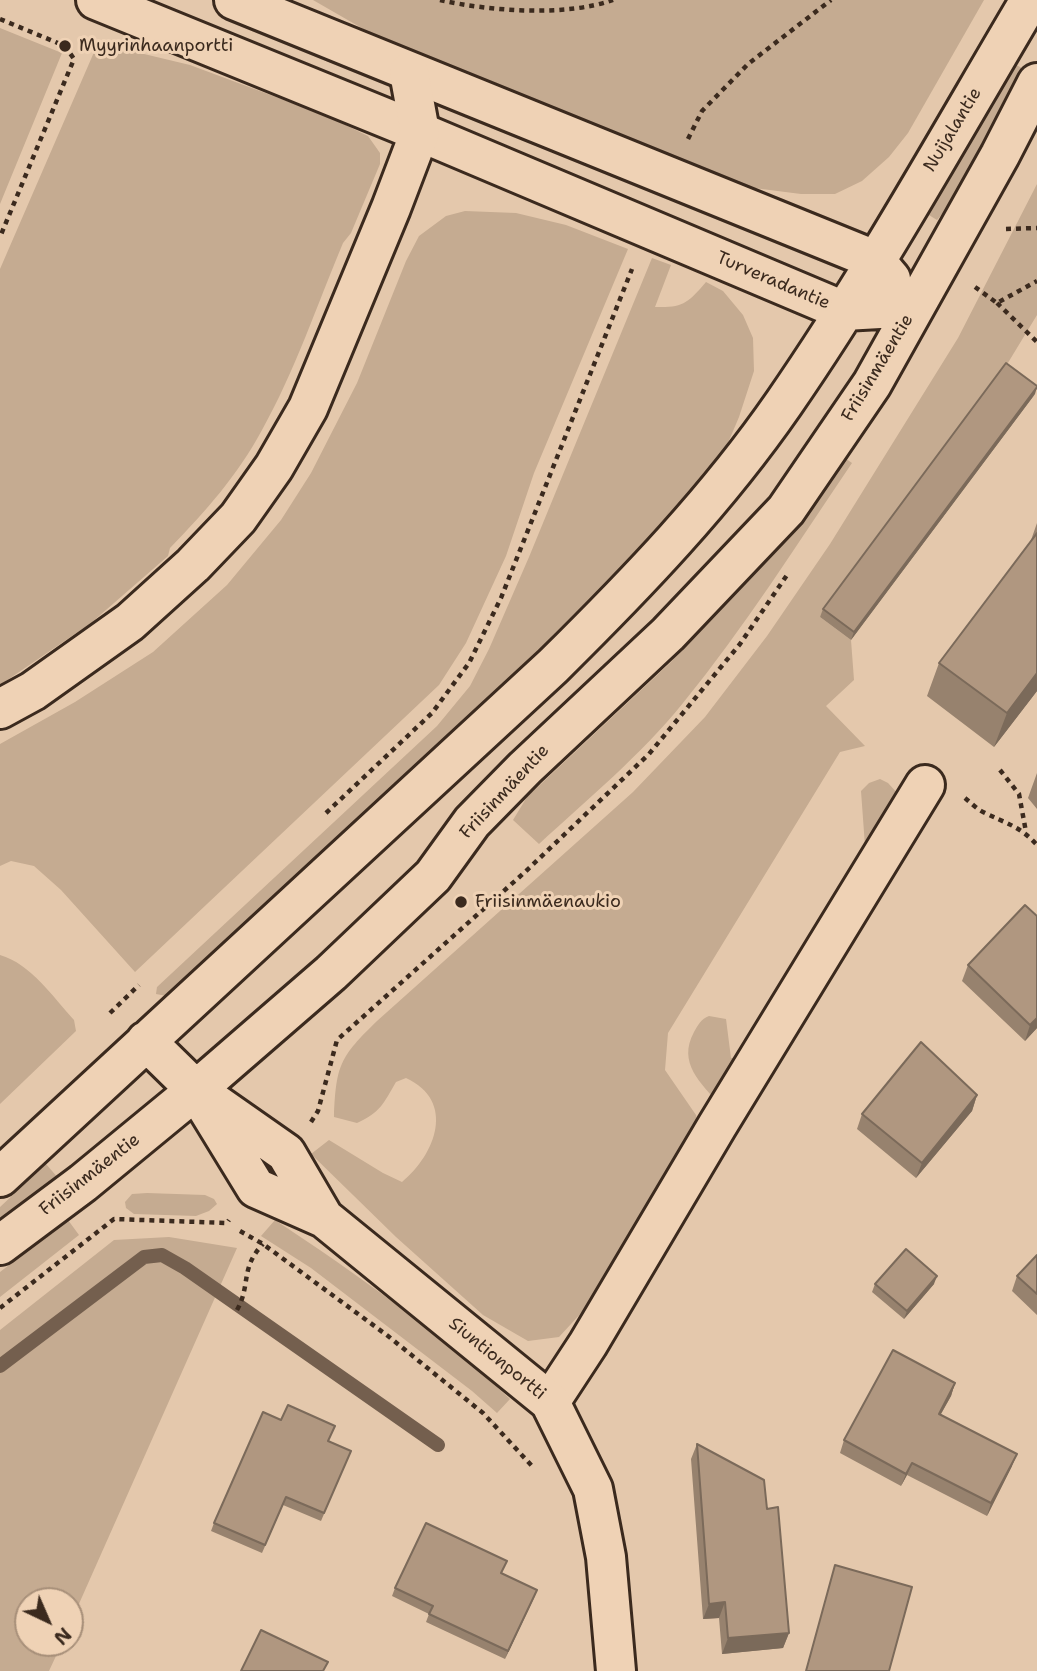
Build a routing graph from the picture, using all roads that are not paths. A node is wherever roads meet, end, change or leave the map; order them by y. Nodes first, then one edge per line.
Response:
1 (96, 0) edge
2 (234, 0) edge
3 (1030, 0) edge
4 (409, 72) junction
5 (1037, 83) edge
6 (420, 132) junction
7 (875, 261) junction
8 (915, 307) junction
9 (844, 310) junction
10 (0, 709) edge
11 (943, 787) road end
12 (146, 1041) junction
13 (196, 1090) junction
14 (0, 1177) edge
15 (0, 1245) edge
16 (550, 1402) junction
17 (616, 1671) edge

1 - 6 main road, Turveradantie
2 - 4 main road
3 - 7 main road, Nuijalantie
4 - 6 main road
4 - 7 main road
5 - 8 main road
6 - 9 main road, Turveradantie
6 - 10 main road
7 - 8 main road
7 - 9 main road
8 - 9 main road, Turveradantie
8 - 13 main road, Friisinmäentie
9 - 12 main road
11 - 16 main road
12 - 13 main road, Siuntionportti
12 - 14 main road
13 - 15 main road, Friisinmäentie
13 - 16 main road, Siuntionportti
16 - 17 main road, Siuntionportti

